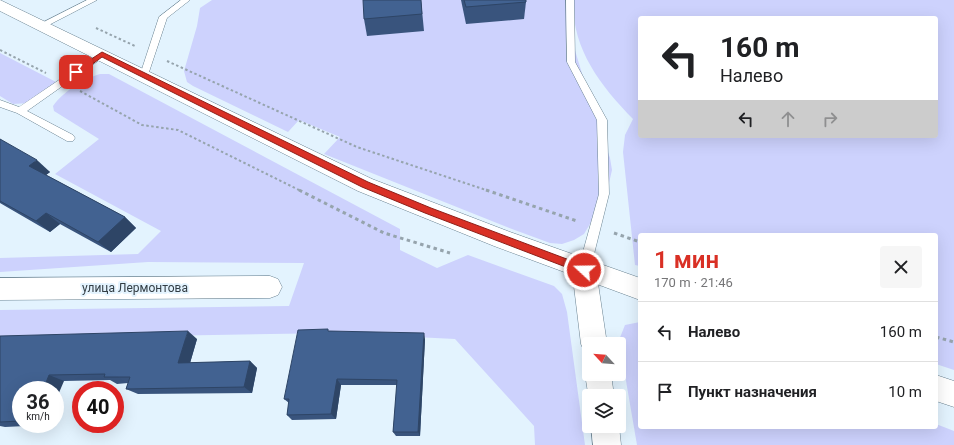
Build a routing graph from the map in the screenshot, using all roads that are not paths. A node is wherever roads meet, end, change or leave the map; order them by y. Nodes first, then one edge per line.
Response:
1 (93, 0) edge
2 (186, 0) edge
3 (570, 0) edge
4 (0, 5) edge
5 (42, 25) junction
6 (102, 54) junction
7 (144, 75) junction
8 (0, 103) edge
9 (20, 111) junction
10 (70, 138) dead end
11 (584, 270) junction
12 (270, 287) dead end
13 (638, 288) edge
14 (0, 289) edge
15 (593, 337) edge
16 (938, 389) edge
17 (954, 394) edge
18 (606, 433) edge
19 (607, 445) edge

1 - 5 lane
2 - 7 lane
3 - 11 lane
4 - 5 street
5 - 6 street
6 - 7 street
6 - 9 lane
7 - 11 street
8 - 9 lane
9 - 10 lane
11 - 13 street
11 - 15 street
12 - 14 street, улица Лермонтова
16 - 17 street
18 - 19 street

